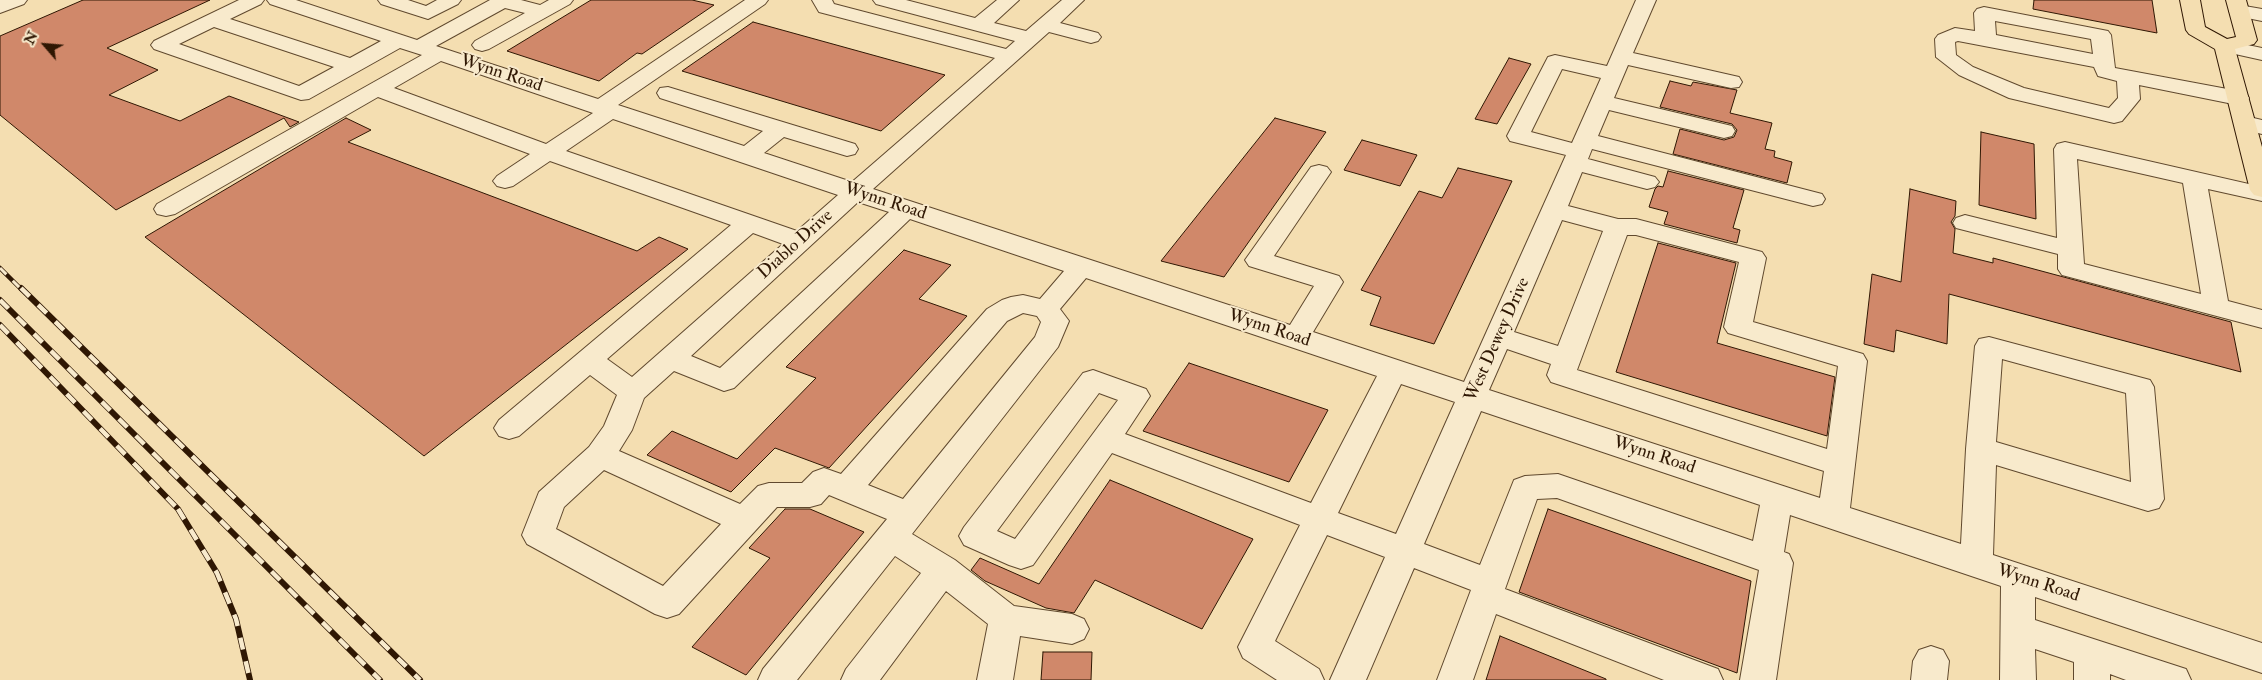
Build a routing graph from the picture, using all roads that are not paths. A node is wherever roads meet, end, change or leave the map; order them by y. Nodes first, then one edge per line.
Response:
1 (17, 0) edge
2 (254, 0) edge
3 (277, 0) edge
4 (388, 0) edge
5 (452, 0) edge
6 (503, 0) edge
7 (562, 0) edge
8 (758, 0) edge
9 (822, 0) edge
10 (883, 0) edge
11 (1009, 0) edge
12 (1074, 0) edge
13 (1646, 0) edge
14 (2190, 0) edge
15 (2238, 5) edge
16 (0, 7) edge
17 (542, 12) junction
18 (2262, 15) edge
19 (212, 20) junction
20 (979, 25) junction
21 (1038, 32) junction
22 (1092, 37) dead end
23 (482, 45) dead end
24 (2224, 46) junction
25 (419, 47) junction
26 (2262, 54) edge
27 (1011, 56) junction
28 (1618, 65) junction
29 (352, 66) junction
30 (2127, 76) junction
31 (1731, 82) dead end
32 (376, 89) junction
33 (2238, 98) junction
34 (1602, 102) junction
35 (606, 109) junction
36 (654, 125) junction
37 (2253, 125) edge
38 (780, 129) junction
39 (1724, 131) dead end
40 (847, 150) dead end
41 (1580, 152) junction
42 (548, 153) junction
43 (746, 156) junction
44 (1319, 172) dead end
45 (2194, 178) junction
46 (505, 181) dead end
47 (1647, 182) dead end
48 (2262, 190) edge
49 (854, 192) junction
50 (2262, 194) edge
51 (1814, 199) dead end
52 (166, 209) dead end
53 (907, 209) junction
54 (1555, 210) junction
55 (750, 223) junction
56 (1965, 223) dead end
57 (1617, 227) junction
58 (800, 241) junction
59 (2070, 249) junction
60 (1082, 267) junction
61 (2216, 307) junction
62 (1046, 310) junction
63 (2262, 319) edge
64 (1499, 337) junction
65 (1296, 338) junction
66 (670, 358) junction
67 (1567, 359) junction
68 (588, 360) junction
69 (1394, 370) junction
70 (632, 393) junction
71 (1474, 397) junction
72 (509, 428) dead end
73 (1106, 439) junction
74 (1981, 449) junction
75 (600, 455) junction
76 (1839, 464) junction
77 (846, 489) junction
78 (1777, 497) junction
79 (1833, 516) junction
80 (1319, 519) junction
81 (744, 520) junction
82 (900, 527) junction
83 (1405, 551) junction
84 (1766, 560) junction
85 (1976, 563) junction
86 (943, 570) junction
87 (2018, 577) junction
88 (1488, 589) junction
89 (1006, 620) junction
90 (1072, 629) dead end
91 (2018, 629) junction
92 (2262, 658) edge
93 (2092, 667) edge
94 (776, 680) edge
95 (859, 680) edge
96 (995, 680) edge
97 (1306, 680) edge
98 (1348, 680) edge
99 (1455, 680) edge
100 (1705, 680) edge
101 (1758, 680) edge
102 (2018, 680) edge
103 (2174, 680) edge

1 - 16 street
2 - 19 street
3 - 25 street, Wynn Road
4 - 5 street
6 - 17 street
6 - 25 street
7 - 17 street
8 - 35 street
9 - 27 street
10 - 20 street
11 - 20 street
12 - 21 street, Diablo Drive
13 - 28 street, West Dewey Drive
14 - 24 main road
15 - 18 street
15 - 24 main road
17 - 23 street
19 - 29 street
19 - 29 street
20 - 21 street
21 - 22 street
21 - 27 street, Diablo Drive
24 - 26 street
24 - 33 main road
25 - 29 street
25 - 32 street
25 - 35 street, Wynn Road
27 - 49 street, Diablo Drive
28 - 31 street
28 - 34 street, West Dewey Drive
28 - 41 street
30 - 30 street
30 - 33 street
32 - 42 street
32 - 52 street
33 - 37 main road
34 - 39 street
34 - 41 street, West Dewey Drive
35 - 36 street, Wynn Road
35 - 42 street
36 - 38 street
36 - 43 street, Wynn Road
37 - 48 main road
38 - 40 street
38 - 43 street
41 - 47 street
41 - 51 street
41 - 54 street, West Dewey Drive
42 - 46 street
42 - 55 street
43 - 49 street, Wynn Road
44 - 65 street
45 - 50 street
45 - 59 street
45 - 61 street
49 - 53 street, Wynn Road
49 - 58 street, Diablo Drive
53 - 60 street, Wynn Road
53 - 66 street
54 - 57 street
54 - 64 street, West Dewey Drive
55 - 58 street
55 - 68 street
56 - 59 street
57 - 67 street
57 - 76 street
58 - 66 street, Diablo Drive
59 - 61 street
60 - 62 street
60 - 65 street, Wynn Road
61 - 63 street
62 - 77 street
62 - 82 street
64 - 67 street
64 - 71 street, West Dewey Drive
65 - 69 street, Wynn Road
66 - 70 street, Diablo Drive
67 - 76 street
68 - 70 street
68 - 72 street
69 - 71 street, Wynn Road
69 - 80 street
70 - 75 street
71 - 78 street, Wynn Road
71 - 83 street, West Dewey Drive
73 - 73 street
73 - 80 street
74 - 74 street
74 - 85 street
75 - 81 street
75 - 81 street
76 - 79 street
77 - 81 street
77 - 82 street
78 - 79 street, Wynn Road
78 - 84 street
79 - 85 street, Wynn Road
80 - 83 street
80 - 97 street
82 - 86 street
82 - 94 street
83 - 88 street
83 - 98 street, West Dewey Drive
84 - 88 street
84 - 101 street
85 - 87 street, Wynn Road
86 - 89 street
86 - 95 street
87 - 91 street
87 - 92 street, Wynn Road
88 - 99 street
88 - 100 street
89 - 90 street
89 - 96 street
91 - 93 street
91 - 102 street
93 - 103 street

